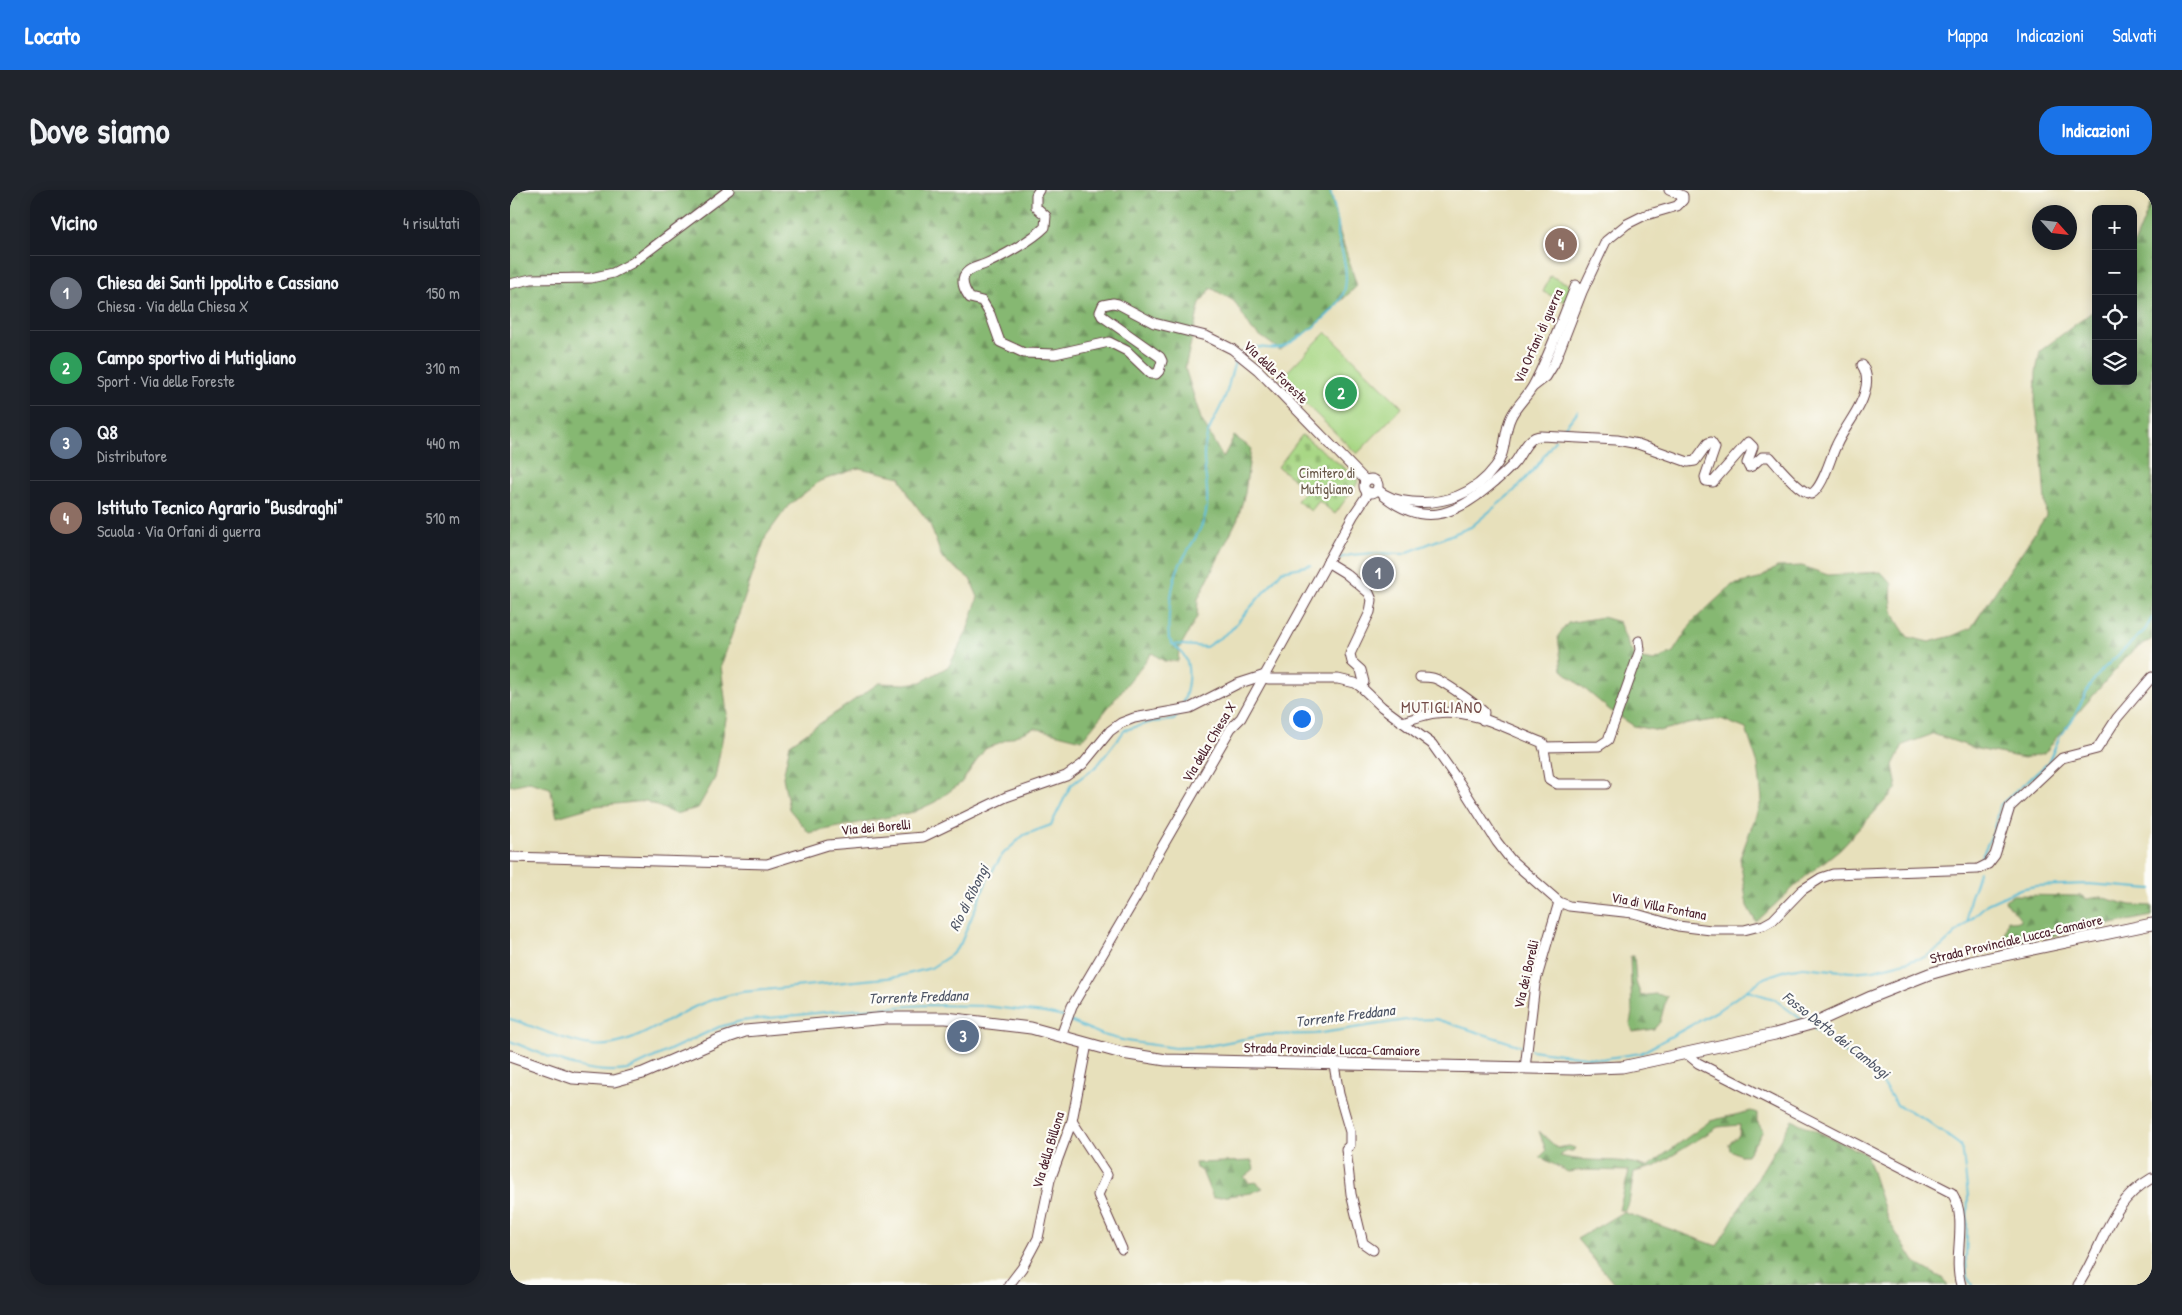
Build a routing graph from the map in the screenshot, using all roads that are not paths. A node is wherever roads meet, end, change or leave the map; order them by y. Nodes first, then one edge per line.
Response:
1 (729, 190) edge
2 (1039, 190) edge
3 (1669, 190) edge
4 (510, 284) edge
5 (1576, 285) dead end
6 (1862, 365) dead end
7 (1532, 387) junction
8 (1377, 492) junction
9 (1327, 562) junction
10 (1640, 641) dead end
11 (1265, 675) junction
12 (2152, 676) edge
13 (1420, 677) dead end
14 (1361, 687) junction
15 (1483, 720) junction
16 (1402, 722) junction
17 (1544, 747) junction
18 (1606, 784) dead end
19 (510, 857) edge
20 (1559, 902) junction
21 (2152, 924) edge
22 (1062, 1032) junction
23 (1087, 1044) junction
24 (1687, 1054) junction
25 (510, 1056) edge
26 (1334, 1065) junction
27 (1525, 1068) junction
28 (1072, 1121) junction
29 (2152, 1178) edge
30 (1122, 1249) dead end
31 (1373, 1250) dead end
32 (1009, 1285) edge
33 (1961, 1285) edge
34 (2078, 1285) edge

1 - 4 street
2 - 8 street, Via delle Foreste
3 - 7 street
5 - 7 street, Via Orfani di guerra
6 - 8 street
7 - 8 street, Via Orfani di guerra
8 - 9 street, Via della Chiesa X
9 - 11 street, Via della Chiesa X
9 - 14 street
10 - 17 street
11 - 14 street, Via di Villa Fontana
11 - 19 street, Via dei Borelli
11 - 22 street, Via della Chiesa X
12 - 20 street, Via di Villa Fontana
13 - 15 street
14 - 16 street, Via di Villa Fontana
15 - 16 street
15 - 17 street
16 - 20 street, Via di Villa Fontana
17 - 18 street
20 - 27 street, Via dei Borelli
21 - 24 main road, Strada Provinciale Lucca-Camaiore
22 - 23 main road, Strada Provinciale Lucca-Camaiore
22 - 25 main road, Strada Provinciale Lucca-Camaiore
23 - 26 main road, Strada Provinciale Lucca-Camaiore
23 - 28 street, Via della Billona
24 - 27 main road, Strada Provinciale Lucca-Camaiore
24 - 33 street
26 - 27 main road, Strada Provinciale Lucca-Camaiore
26 - 31 street
28 - 30 street
28 - 32 street, Via della Billona
29 - 34 street

